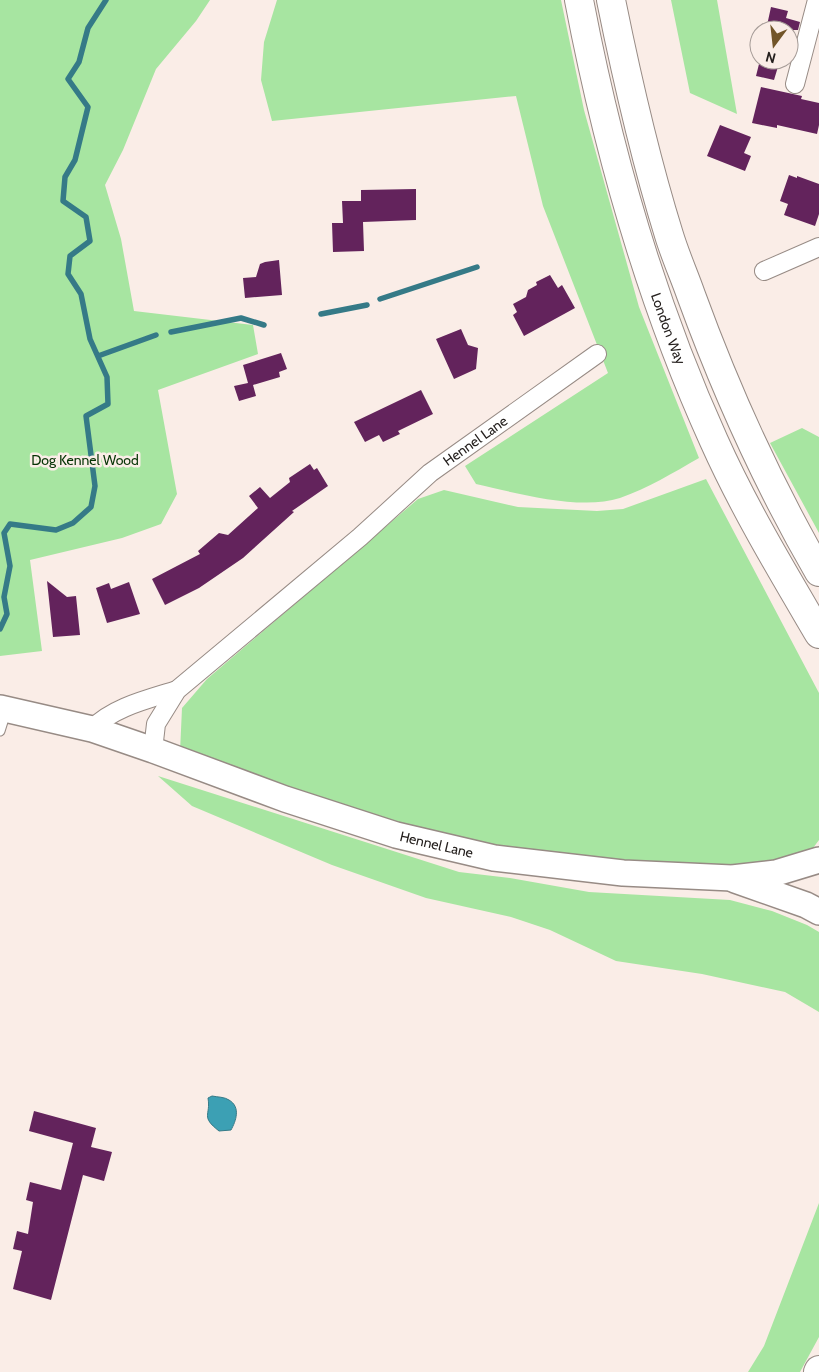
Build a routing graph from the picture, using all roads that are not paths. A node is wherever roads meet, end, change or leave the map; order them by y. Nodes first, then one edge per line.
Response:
1 (579, 0) edge
2 (612, 0) edge
3 (817, 0) edge
4 (795, 84) dead end
5 (819, 248) edge
6 (764, 271) dead end
7 (596, 354) dead end
8 (819, 572) edge
9 (819, 634) edge
10 (177, 690) junction
11 (2, 716) edge
12 (92, 729) junction
13 (153, 750) junction
14 (819, 860) edge
15 (732, 878) junction
16 (819, 912) edge

1 - 9 highway, London Way
2 - 8 highway
3 - 4 street
5 - 6 street
7 - 10 street, Hennel Lane
10 - 12 street, Hennel Lane
10 - 13 street, Hennel Lane
11 - 12 main road, Hennel Lane
12 - 13 main road, Hennel Lane
13 - 15 main road, Hennel Lane
14 - 15 main road, Hennel Lane
15 - 16 main road, Hennel Lane

